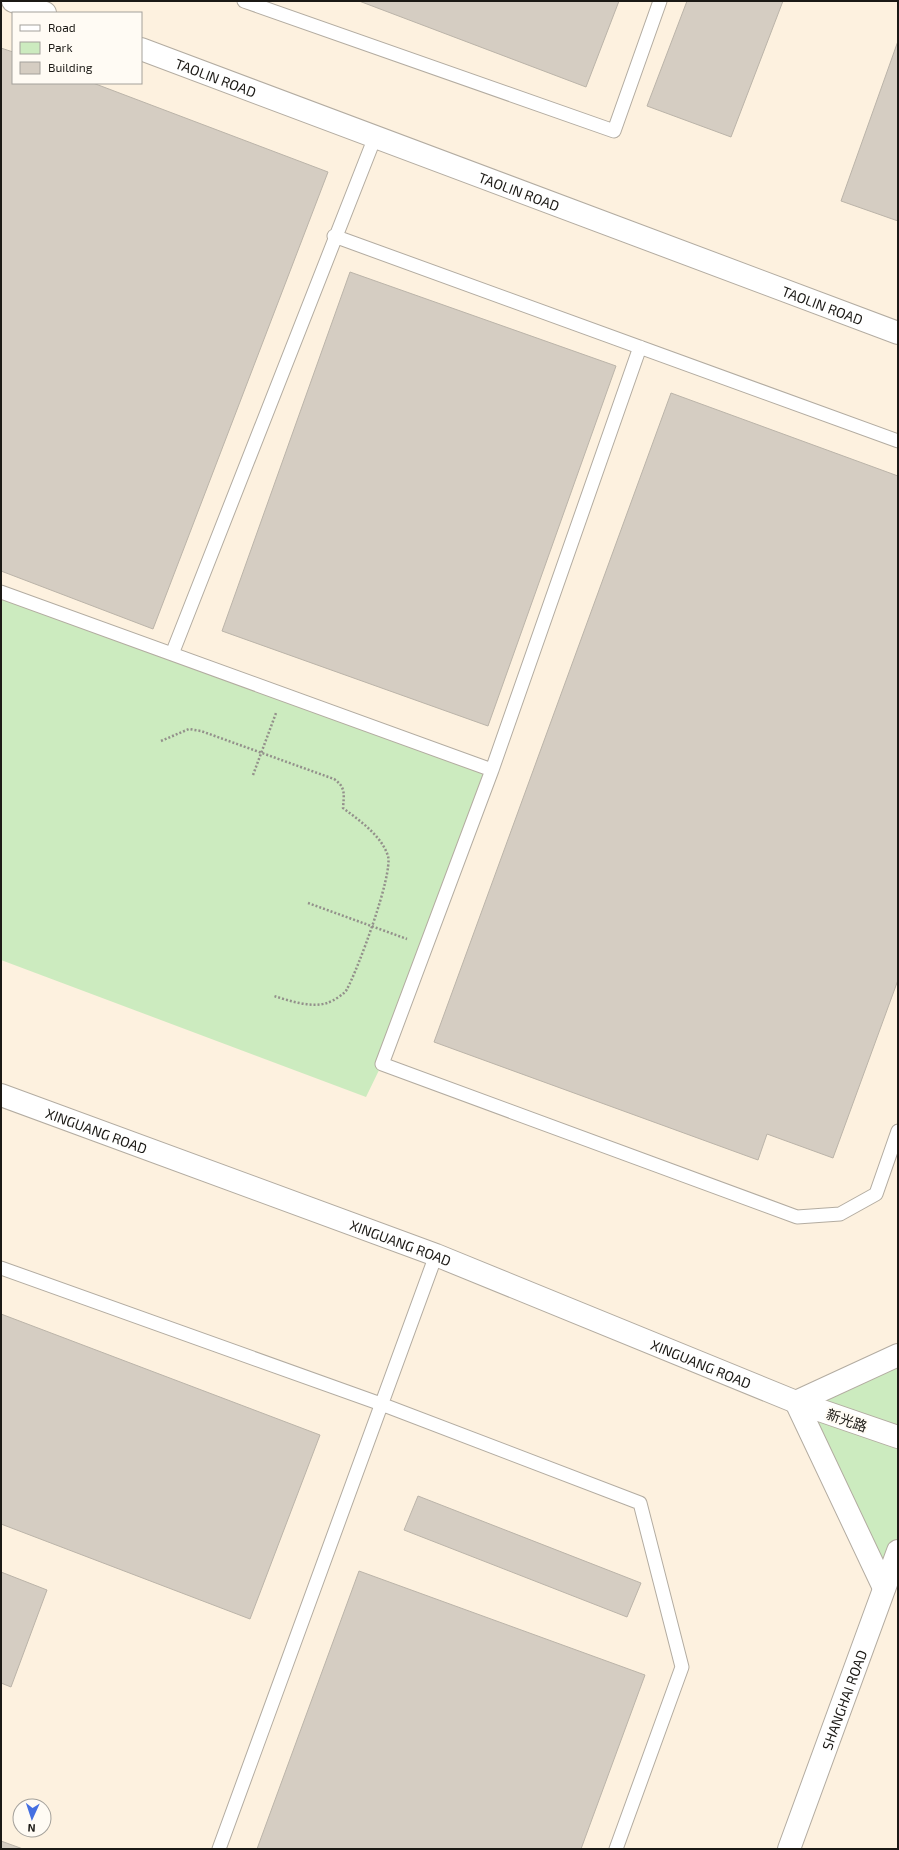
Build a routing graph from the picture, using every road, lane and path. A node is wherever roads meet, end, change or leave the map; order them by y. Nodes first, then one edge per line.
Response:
1 (12, 1) edge
2 (244, 1) edge
3 (660, 1) edge
4 (42, 12) edge
5 (142, 49) edge
6 (375, 136) junction
7 (334, 236) junction
8 (898, 333) edge
9 (640, 347) junction
10 (898, 441) edge
11 (1, 592) edge
12 (172, 654) junction
13 (283, 694) junction
14 (161, 741) dead end
15 (261, 752) junction
16 (492, 770) junction
17 (253, 775) dead end
18 (308, 903) dead end
19 (372, 926) junction
20 (426, 946) junction
21 (274, 996) dead end
22 (1, 1095) edge
23 (898, 1131) edge
24 (436, 1255) junction
25 (1, 1268) edge
26 (898, 1355) edge
27 (796, 1402) junction
28 (381, 1404) junction
29 (898, 1437) edge
30 (898, 1551) edge
31 (891, 1584) edge
32 (219, 1849) edge
33 (616, 1849) edge
34 (789, 1849) edge

1 - 4 street
2 - 3 lane
5 - 6 street, TAOLIN ROAD
6 - 7 lane
6 - 8 street, TAOLIN ROAD
7 - 9 lane
7 - 12 lane
9 - 10 lane
9 - 16 lane
11 - 12 lane
12 - 13 lane
13 - 15 path
13 - 16 lane
14 - 15 path
15 - 17 path
15 - 19 path
16 - 20 lane
18 - 19 path
19 - 20 path
19 - 21 path
20 - 23 lane
22 - 24 street, XINGUANG ROAD
24 - 27 street, XINGUANG ROAD
24 - 28 lane
25 - 28 lane
26 - 27 street
27 - 29 street, 新光路
27 - 31 street
28 - 32 lane
28 - 33 lane
30 - 31 street, SHANGHAI ROAD
31 - 34 street, SHANGHAI ROAD

